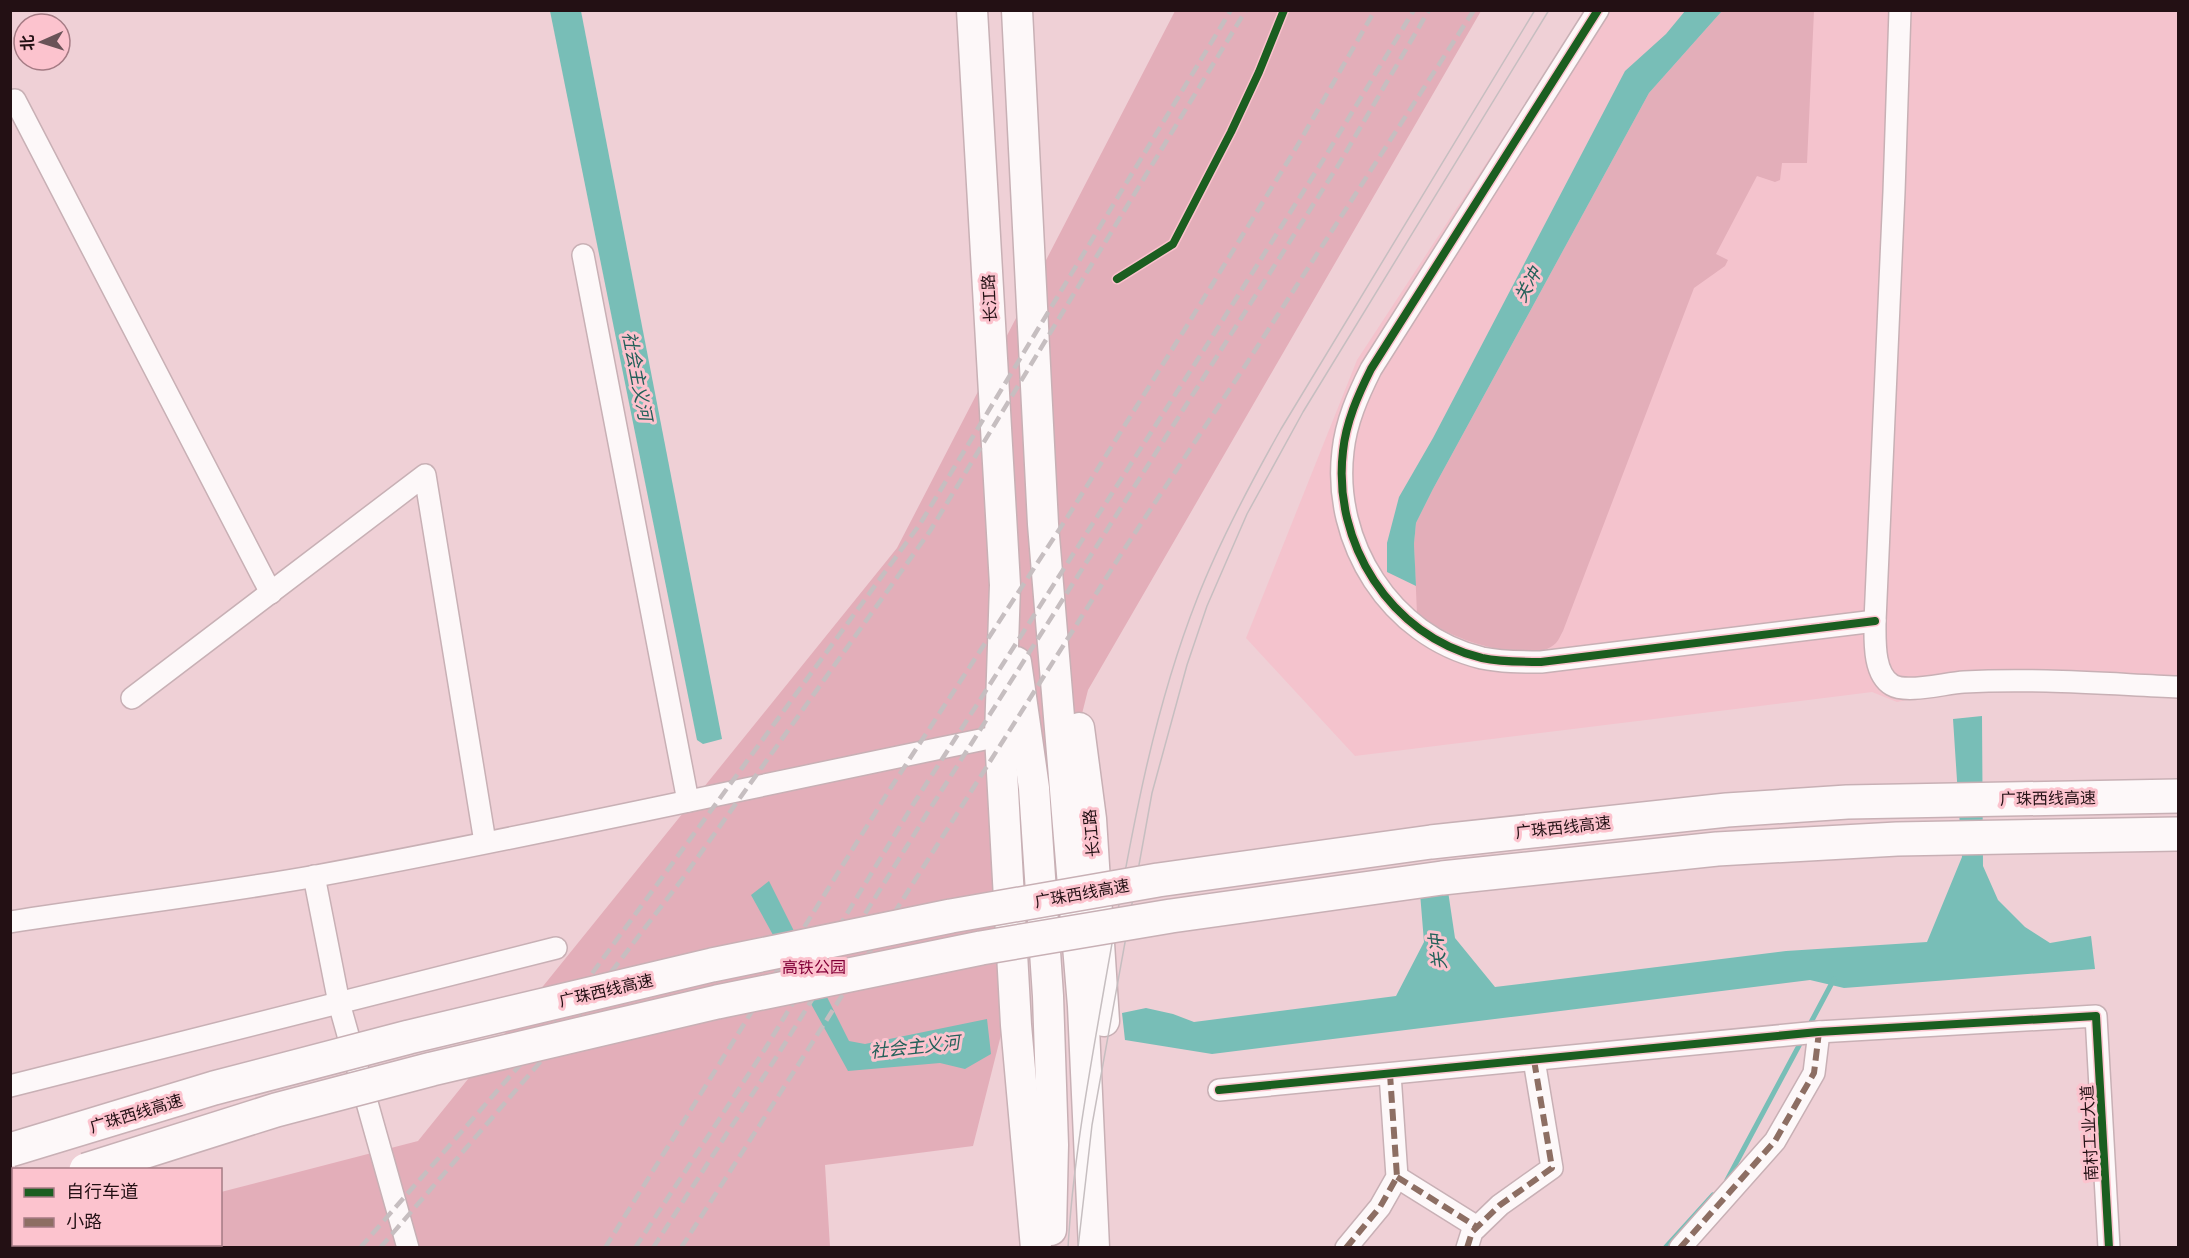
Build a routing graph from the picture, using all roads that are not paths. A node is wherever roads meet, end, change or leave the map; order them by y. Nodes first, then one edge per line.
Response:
1 (972, 10) edge
2 (1017, 10) edge
3 (1598, 10) edge
4 (1900, 10) edge
5 (15, 100) dead end
6 (583, 255) dead end
7 (1005, 585) junction
8 (271, 592) junction
9 (1875, 621) junction
10 (2178, 687) edge
11 (132, 698) dead end
12 (1000, 736) junction
13 (2178, 796) edge
14 (688, 801) junction
15 (2178, 834) edge
16 (485, 842) junction
17 (314, 876) junction
18 (10, 922) edge
19 (556, 948) dead end
20 (339, 1003) junction
21 (1818, 1032) junction
22 (1534, 1060) junction
23 (1389, 1074) junction
24 (10, 1086) edge
25 (1219, 1090) dead end
26 (10, 1150) edge
27 (92, 1168) edge
28 (1397, 1177) junction
29 (1477, 1227) junction
30 (408, 1248) edge
31 (1036, 1248) edge
32 (1051, 1248) edge
33 (1094, 1248) edge
34 (1346, 1248) edge
35 (1467, 1248) edge
36 (1680, 1248) edge
37 (2109, 1248) edge

1 - 7 main road, 长江路
2 - 33 main road, 长江路
3 - 9 street
4 - 9 street
5 - 8 street
6 - 14 street
7 - 12 main road, 长江路
7 - 32 main road, 长江路
8 - 11 street
8 - 16 street
9 - 10 street
12 - 14 street
12 - 31 main road, 长江路
13 - 26 highway, 广珠西线高速, bridge
14 - 16 street
15 - 27 highway, bridge
16 - 17 street
17 - 18 street
17 - 20 street
19 - 20 street
20 - 24 street
20 - 30 street
21 - 22 street
21 - 36 street
21 - 37 street, 南村工业大道
22 - 23 street
22 - 29 street
23 - 25 street
23 - 28 street
28 - 29 street
28 - 34 street
29 - 35 street

